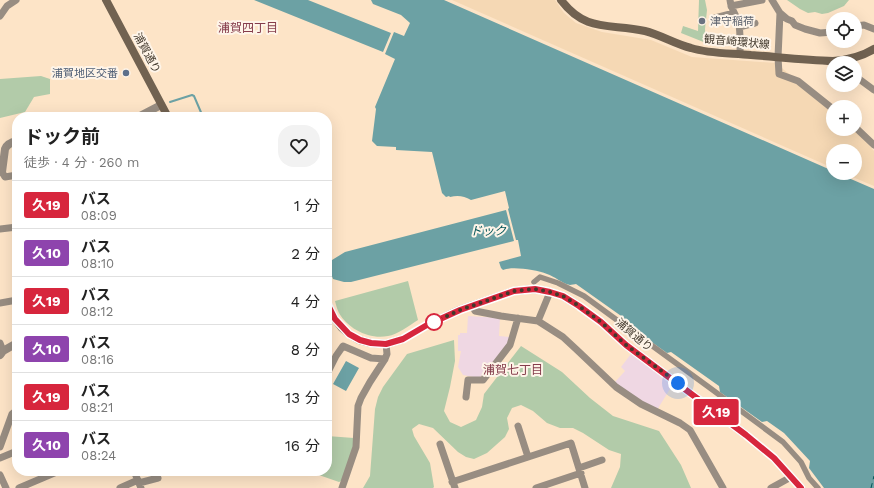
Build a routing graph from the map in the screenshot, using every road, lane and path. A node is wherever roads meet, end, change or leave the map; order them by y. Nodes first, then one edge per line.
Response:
1 (16, 0) edge
2 (106, 0) edge
3 (561, 0) edge
4 (758, 0) edge
5 (772, 0) edge
6 (731, 6) edge
7 (780, 13) junction
8 (0, 16) edge
9 (715, 18) dead end
10 (755, 23) dead end
11 (862, 25) edge
12 (739, 27) junction
13 (874, 29) edge
14 (826, 33) edge
15 (874, 49) edge
16 (740, 54) junction
17 (861, 56) edge
18 (778, 57) junction
19 (826, 60) edge
20 (862, 81) edge
21 (874, 90) edge
22 (826, 103) edge
23 (161, 105) junction
24 (148, 112) edge
25 (165, 112) edge
26 (862, 134) edge
27 (12, 142) edge
28 (874, 145) edge
29 (1, 172) edge
30 (12, 175) edge
31 (12, 228) edge
32 (0, 229) edge
33 (534, 282) dead end
34 (550, 292) junction
35 (12, 301) edge
36 (0, 303) edge
37 (472, 305) junction
38 (332, 313) edge
39 (518, 318) junction
40 (538, 322) junction
41 (0, 342) edge
42 (386, 344) junction
43 (12, 346) edge
44 (2, 353) edge
45 (385, 359) junction
46 (332, 364) edge
47 (466, 397) dead end
48 (12, 414) edge
49 (518, 426) dead end
50 (440, 444) dead end
51 (0, 447) edge
52 (12, 453) edge
53 (528, 457) junction
54 (0, 458) edge
55 (602, 460) dead end
56 (580, 470) junction
57 (0, 475) edge
58 (47, 476) edge
59 (791, 477) junction
60 (158, 478) dead end
61 (139, 484) edge
62 (454, 485) edge
63 (782, 485) edge
64 (6, 488) edge
65 (19, 488) edge
66 (120, 488) edge
67 (342, 488) edge
68 (536, 488) edge
69 (585, 488) edge
70 (723, 488) edge
71 (771, 488) edge
72 (801, 488) edge
73 (818, 488) edge

1 - 8 street
2 - 23 main road, 浦賀通り
3 - 16 main road, 観音崎環状線
4 - 6 street
5 - 7 street
6 - 9 street
6 - 12 street
7 - 14 street
7 - 18 street
10 - 12 street
11 - 13 street
12 - 16 street
15 - 17 main road, 観音崎環状線
16 - 18 main road, 観音崎環状線
18 - 19 main road, 観音崎環状線
18 - 22 street
20 - 21 street
23 - 24 street
23 - 25 main road, 浦賀通り
26 - 28 street
27 - 29 street
29 - 30 street
31 - 32 street
33 - 73 street
34 - 37 main road, 浦賀通り
34 - 40 street
34 - 59 main road, 浦賀通り
35 - 36 street
37 - 39 street
37 - 42 main road, 浦賀通り
38 - 42 main road, 浦賀通り
39 - 40 street
39 - 47 street
40 - 70 street
41 - 44 street
42 - 45 street
43 - 44 street
45 - 46 street
45 - 67 street
48 - 51 street
49 - 53 street
50 - 62 street
52 - 54 street
53 - 56 street
53 - 62 street
55 - 56 street
56 - 68 street
56 - 69 street
57 - 64 street
58 - 65 street
59 - 63 street
59 - 72 main road, 浦賀通り
60 - 61 street
61 - 66 street
63 - 71 street

